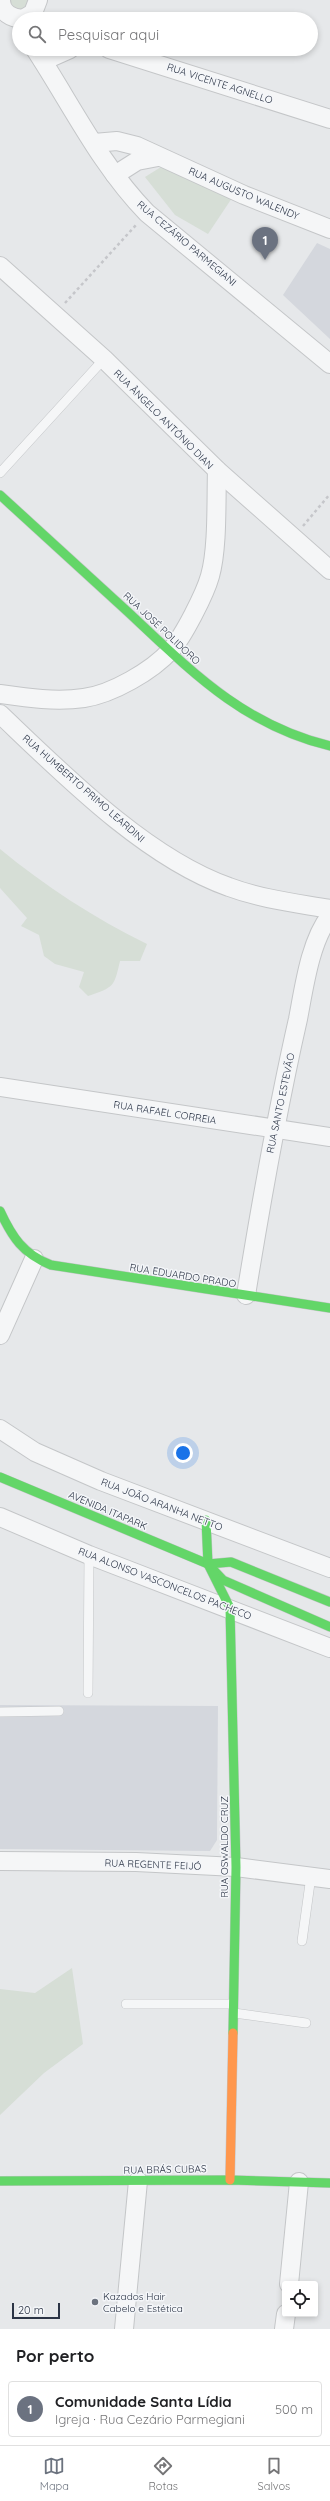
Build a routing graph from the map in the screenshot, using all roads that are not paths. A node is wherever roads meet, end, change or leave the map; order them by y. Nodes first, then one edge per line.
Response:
1 (41, 56) edge
2 (131, 56) edge
3 (330, 119) edge
4 (94, 143) junction
5 (158, 157) junction
6 (115, 175) junction
7 (330, 229) edge
8 (0, 266) edge
9 (104, 359) junction
10 (330, 364) edge
11 (217, 470) junction
12 (0, 473) edge
13 (0, 496) edge
14 (330, 570) edge
15 (171, 650) junction
16 (0, 694) edge
17 (0, 714) edge
18 (330, 746) edge
19 (330, 909) edge
20 (330, 916) edge
21 (0, 1087) edge
22 (274, 1129) junction
23 (330, 1137) edge
24 (0, 1211) edge
25 (34, 1259) junction
26 (246, 1296) junction
27 (330, 1308) edge
28 (0, 1335) edge
29 (0, 1429) edge
30 (0, 1477) edge
31 (0, 1517) edge
32 (206, 1520) junction
33 (89, 1554) junction
34 (208, 1564) junction
35 (330, 1568) edge
36 (330, 1602) edge
37 (230, 1608) junction
38 (330, 1626) edge
39 (330, 1648) edge
40 (88, 1693) dead end
41 (59, 1711) dead end
42 (0, 1712) edge
43 (0, 1861) edge
44 (236, 1867) junction
45 (311, 1876) junction
46 (330, 1879) edge
47 (302, 1941) dead end
48 (126, 2004) dead end
49 (232, 2009) junction
50 (306, 2023) dead end
51 (230, 2180) junction
52 (0, 2181) edge
53 (138, 2181) junction
54 (299, 2182) junction
55 (330, 2183) edge
56 (289, 2281) edge
57 (286, 2317) edge
58 (124, 2329) edge
59 (284, 2329) edge

1 - 4 street, RUA CEZÁRIO PARMEGIANI
2 - 3 street, RUA VICENTE AGNELLO
4 - 5 street, RUA AUGUSTO WALENDY
4 - 6 street, RUA CEZÁRIO PARMEGIANI
5 - 6 street
5 - 7 street, RUA AUGUSTO WALENDY
6 - 10 street, RUA CEZÁRIO PARMEGIANI
8 - 9 street, RUA ÂNGELO ANTÔNIO DIAN
9 - 11 street, RUA ÂNGELO ANTÔNIO DIAN
9 - 12 lane
11 - 14 street, RUA ÂNGELO ANTÔNIO DIAN
11 - 15 street
13 - 15 street, RUA JOSÉ POLIDORO
15 - 16 street
15 - 18 street, RUA JOSÉ POLIDORO
17 - 19 street, RUA HUMBERTO PRIMO LEARDINI
20 - 22 street, RUA SANTO ESTEVÃO
21 - 22 street, RUA RAFAEL CORREIA
22 - 23 street, RUA RAFAEL CORREIA
22 - 26 street, RUA SANTO ESTEVÃO
24 - 25 street
25 - 26 street, RUA EDUARDO PRADO
25 - 28 street
26 - 27 street, RUA EDUARDO PRADO
29 - 32 street, RUA JOÃO ARANHA NETTO
30 - 34 street, AVENIDA ITAPARK
31 - 33 street, RUA ALONSO VASCONCELOS PACHECO
32 - 34 street, RUA OSWALDO CRUZ
32 - 35 street, RUA JOÃO ARANHA NETTO
33 - 37 street, RUA ALONSO VASCONCELOS PACHECO
33 - 40 lane
34 - 36 street, AVENIDA ITAPARK
34 - 37 street, RUA OSWALDO CRUZ
34 - 38 street, AVENIDA ITAPARK
37 - 39 street, RUA ALONSO VASCONCELOS PACHECO
37 - 44 street, RUA OSWALDO CRUZ
41 - 42 lane
43 - 44 street, RUA REGENTE FEIJÓ
44 - 45 street, RUA REGENTE FEIJÓ
44 - 49 street, RUA OSWALDO CRUZ
45 - 46 street, RUA REGENTE FEIJÓ
45 - 47 lane
48 - 49 lane
49 - 50 lane
49 - 51 street, RUA OSWALDO CRUZ
51 - 53 street, RUA BRÁS CUBAS
51 - 54 street, RUA BRÁS CUBAS
52 - 53 street, RUA BRÁS CUBAS
53 - 58 street
54 - 55 street, RUA BRÁS CUBAS
54 - 56 street
57 - 59 street

